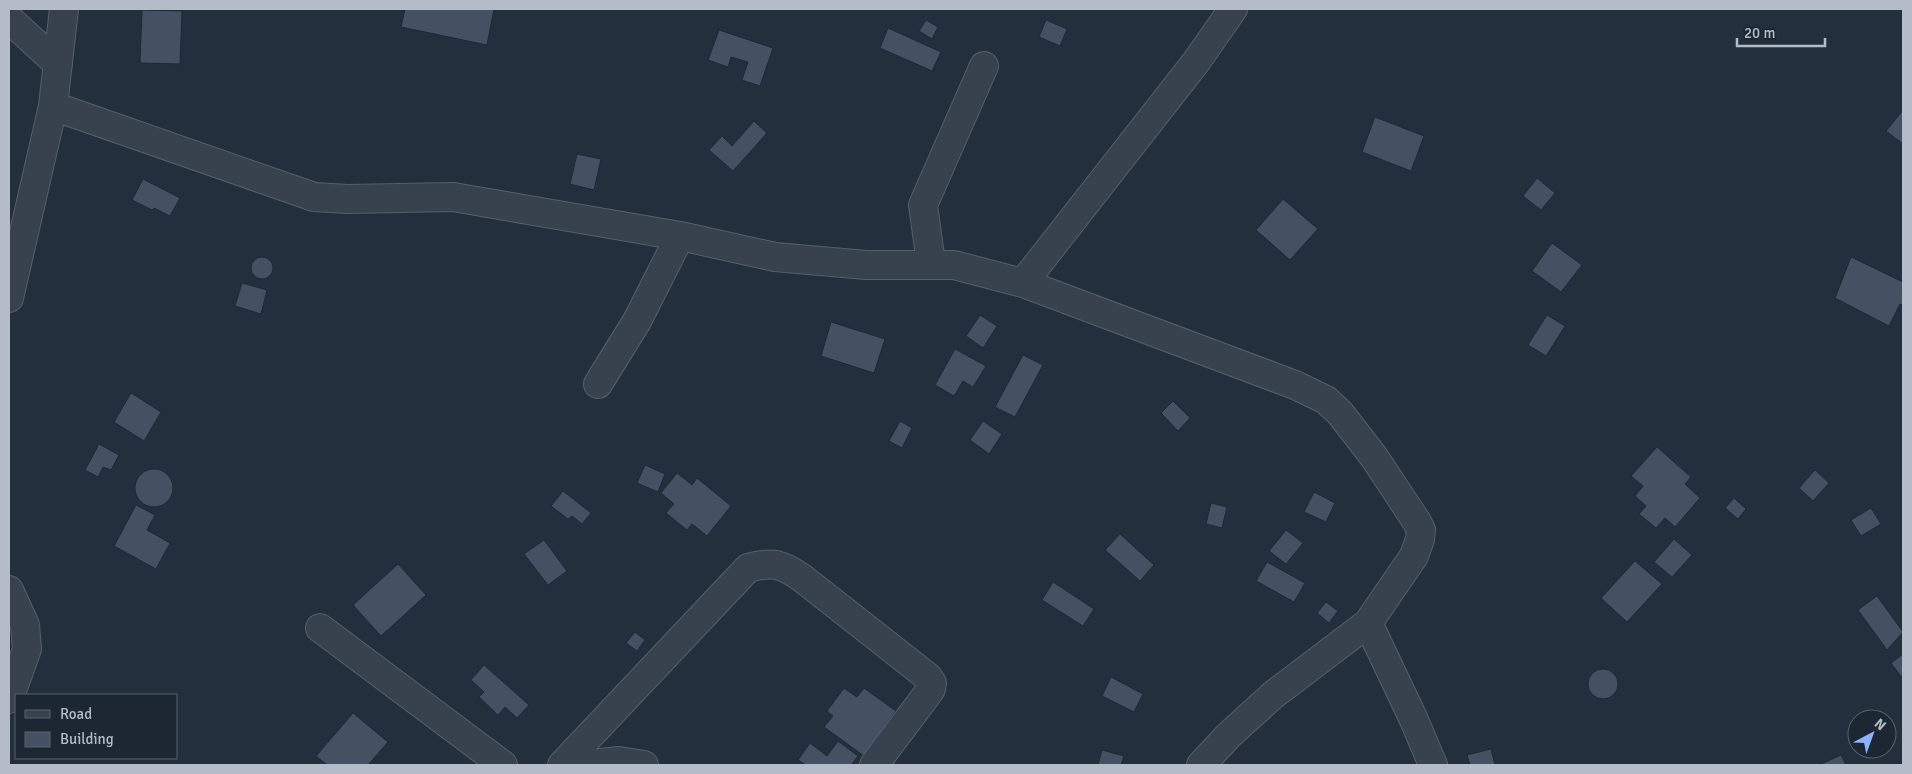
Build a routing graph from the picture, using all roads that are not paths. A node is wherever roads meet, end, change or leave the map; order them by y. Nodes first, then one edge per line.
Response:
1 (64, 9) edge
2 (1233, 9) edge
3 (9, 19) edge
4 (58, 64) junction
5 (984, 66) dead end
6 (54, 106) junction
7 (680, 236) junction
8 (931, 263) junction
9 (1023, 283) junction
10 (9, 293) edge
11 (598, 384) dead end
12 (9, 590) edge
13 (1368, 623) junction
14 (320, 628) dead end
15 (9, 699) edge
16 (503, 765) edge
17 (562, 765) edge
18 (583, 765) edge
19 (644, 765) edge
20 (874, 765) edge
21 (1201, 765) edge
22 (1433, 765) edge

1 - 4 street
2 - 9 street
3 - 4 street
4 - 6 street
5 - 8 street
6 - 7 street
6 - 10 street
7 - 8 street
7 - 11 street
8 - 9 street
9 - 13 street
12 - 15 street
13 - 21 street
13 - 22 street
14 - 16 street
17 - 20 street
18 - 19 street

